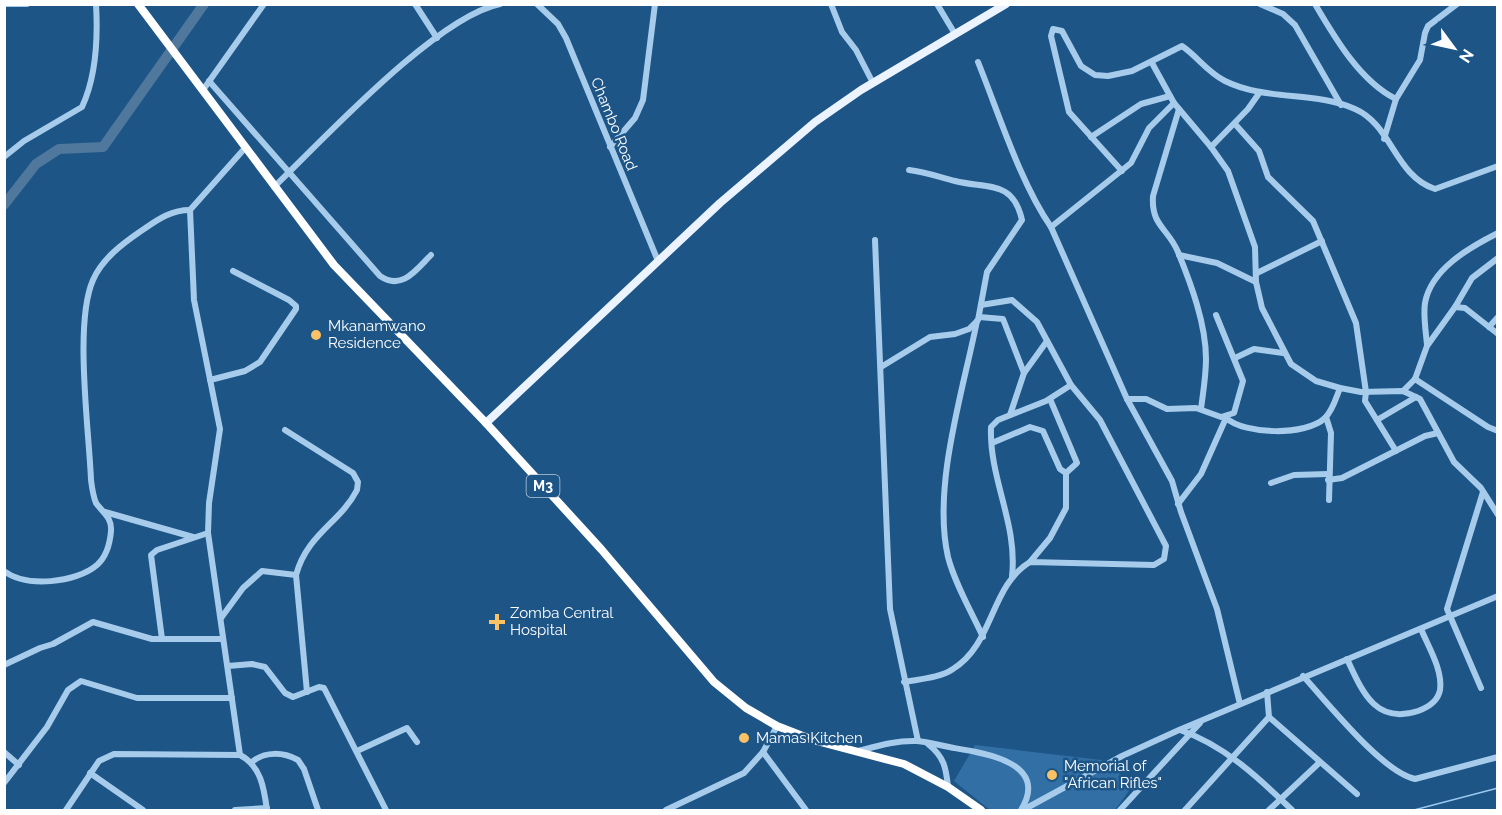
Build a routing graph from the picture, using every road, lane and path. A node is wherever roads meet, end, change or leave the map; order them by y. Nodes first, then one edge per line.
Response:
1 (5, 4) edge
2 (27, 4) edge
3 (96, 4) edge
4 (138, 4) edge
5 (264, 4) edge
6 (415, 4) edge
7 (500, 4) edge
8 (537, 4) edge
9 (654, 4) edge
10 (831, 4) edge
11 (937, 4) edge
12 (1006, 4) edge
13 (1260, 4) edge
14 (1315, 4) edge
15 (1457, 4) edge
16 (955, 34) junction
17 (437, 38) junction
18 (978, 62) dead end
19 (1152, 63) junction
20 (209, 81) junction
21 (873, 83) junction
22 (202, 90) junction
23 (1260, 92) junction
24 (1170, 96) junction
25 (1396, 99) junction
26 (1341, 105) junction
27 (1177, 106) junction
28 (1235, 124) junction
29 (1091, 137) junction
30 (1384, 139) junction
31 (610, 147) junction
32 (1211, 147) junction
33 (245, 148) junction
34 (4, 157) edge
35 (1497, 165) edge
36 (909, 170) dead end
37 (1122, 171) junction
38 (290, 172) junction
39 (274, 187) junction
40 (190, 210) junction
41 (1051, 227) junction
42 (1497, 233) edge
43 (876, 240) dead end
44 (1322, 241) junction
45 (432, 255) dead end
46 (1179, 255) junction
47 (1497, 258) edge
48 (658, 261) junction
49 (233, 271) dead end
50 (1257, 273) junction
51 (1256, 282) junction
52 (981, 305) junction
53 (1455, 307) junction
54 (1216, 315) dead end
55 (1497, 317) edge
56 (978, 318) junction
57 (1489, 327) junction
58 (1497, 334) edge
59 (1047, 341) junction
60 (1427, 346) junction
61 (1283, 353) junction
62 (1235, 358) junction
63 (880, 367) junction
64 (1024, 373) junction
65 (1415, 379) junction
66 (210, 380) junction
67 (1071, 385) junction
68 (1340, 388) junction
69 (1403, 391) junction
70 (1366, 392) junction
71 (1432, 392) junction
72 (1418, 398) junction
73 (1050, 399) junction
74 (1127, 399) junction
75 (1201, 410) junction
76 (1010, 415) junction
77 (1326, 417) junction
78 (1226, 418) junction
79 (1377, 420) junction
80 (486, 423) junction
81 (285, 430) dead end
82 (1497, 431) edge
83 (1438, 433) junction
84 (992, 443) junction
85 (1396, 451) junction
86 (1066, 473) junction
87 (1328, 477) junction
88 (1271, 483) dead end
89 (1483, 492) junction
90 (1329, 500) dead end
91 (1178, 504) junction
92 (104, 512) junction
93 (1497, 515) edge
94 (208, 533) junction
95 (193, 537) junction
96 (1030, 562) junction
97 (4, 571) edge
98 (296, 575) junction
99 (1012, 577) junction
100 (14, 578) junction
101 (4, 579) edge
102 (1497, 596) edge
103 (1450, 616) junction
104 (220, 619) junction
105 (1421, 629) junction
106 (983, 637) junction
107 (162, 639) junction
108 (223, 639) junction
109 (1347, 659) junction
110 (4, 665) edge
111 (228, 666) junction
112 (1303, 676) junction
113 (904, 682) junction
114 (1481, 688) dead end
115 (307, 692) junction
116 (1267, 692) junction
117 (232, 698) junction
118 (1239, 704) junction
119 (1269, 717) junction
120 (1202, 721) junction
121 (777, 726) junction
122 (1179, 730) junction
123 (1190, 734) junction
124 (918, 741) junction
125 (417, 742) dead end
126 (928, 744) junction
127 (357, 751) junction
128 (858, 751) junction
129 (4, 752) edge
130 (763, 753) junction
131 (240, 755) junction
132 (1232, 757) junction
133 (1497, 757) edge
134 (252, 762) junction
135 (1319, 763) junction
136 (19, 765) junction
137 (90, 773) junction
138 (4, 783) edge
139 (948, 787) junction
140 (1357, 794) dead end
141 (1281, 800) junction
142 (267, 809) edge
143 (66, 810) edge
144 (143, 810) edge
145 (235, 810) edge
146 (318, 810) edge
147 (386, 810) edge
148 (666, 810) edge
149 (806, 810) edge
150 (981, 810) edge
151 (1022, 810) edge
152 (1120, 810) edge
153 (1185, 810) edge
154 (1269, 810) edge
155 (1292, 810) edge

1 - 2 street
3 - 34 street
4 - 22 highway, M3
5 - 20 street
6 - 17 street
7 - 17 street
8 - 31 street, Chambo Road
9 - 31 street
10 - 21 street
11 - 16 street
12 - 16 main road
13 - 26 street
14 - 25 street
15 - 25 street
16 - 21 main road
17 - 38 street
18 - 41 street
19 - 23 street
19 - 24 street
19 - 29 street
20 - 22 street
20 - 38 street
21 - 48 main road
22 - 33 highway, M3
23 - 26 street
23 - 28 street
24 - 27 street
24 - 29 street
25 - 30 street
26 - 30 street
27 - 32 street
27 - 37 street
27 - 46 street
28 - 32 street
28 - 44 street
29 - 37 street
30 - 35 street
31 - 48 street, Chambo Road
32 - 50 street
33 - 39 highway, M3
33 - 40 street
36 - 52 street
37 - 41 street
38 - 39 street
38 - 45 street
39 - 80 highway, M3
40 - 66 street
40 - 92 street
41 - 74 street
42 - 60 street
43 - 63 street
44 - 50 street
44 - 70 street
46 - 51 street
46 - 75 street
47 - 53 street
48 - 80 main road
49 - 66 street
50 - 51 street
51 - 61 street
52 - 56 street
52 - 59 street
53 - 57 street
53 - 60 street
54 - 62 street
55 - 57 street
56 - 63 street
56 - 64 street
56 - 106 street
57 - 58 street
59 - 64 street
59 - 67 street
60 - 65 street
61 - 62 street
61 - 68 street
62 - 78 street
63 - 113 street
64 - 76 street
65 - 69 street
65 - 71 street
66 - 94 street
67 - 73 street
67 - 96 street
68 - 70 street
68 - 77 street
69 - 70 street
69 - 72 street
70 - 79 street
71 - 72 street
71 - 82 street
72 - 79 street
72 - 83 street
73 - 76 street
73 - 86 street
74 - 75 street
74 - 91 street
75 - 78 street
76 - 84 street
77 - 78 street
77 - 87 street
78 - 91 street
79 - 85 street
80 - 121 highway, M3
81 - 98 street
83 - 85 street
83 - 89 street
84 - 86 street
84 - 99 street
85 - 87 street
86 - 96 street
87 - 88 street
87 - 90 street
89 - 93 street
89 - 103 street
91 - 118 street
92 - 95 street
92 - 100 street
94 - 95 street
94 - 104 street
95 - 107 street
96 - 99 street
97 - 100 street
98 - 104 street
98 - 115 street
99 - 106 street
100 - 101 street
102 - 103 street
103 - 105 street
103 - 114 street
104 - 108 street
105 - 109 street
105 - 109 street
106 - 113 street
107 - 108 street
107 - 110 street
108 - 111 street
109 - 112 street
111 - 115 street
111 - 117 street
112 - 116 street
112 - 133 street
113 - 124 street
115 - 127 street
116 - 118 street
116 - 119 street
117 - 131 street
117 - 136 street
118 - 120 street
119 - 132 street
119 - 135 street
120 - 122 street
120 - 123 street
121 - 128 highway, M3
121 - 130 street
122 - 123 street
122 - 151 street
123 - 132 street
123 - 152 street
124 - 126 street
124 - 128 street
125 - 127 street
126 - 139 street
126 - 151 street
127 - 147 street
128 - 139 highway, M3
129 - 136 street
130 - 148 street
130 - 149 street
131 - 134 street
131 - 137 street
132 - 141 street
132 - 153 street
134 - 142 street
134 - 146 street
135 - 140 street
135 - 141 street
136 - 138 street
137 - 143 street
137 - 144 street
139 - 150 highway, M3
141 - 154 street
141 - 155 street
142 - 145 street

